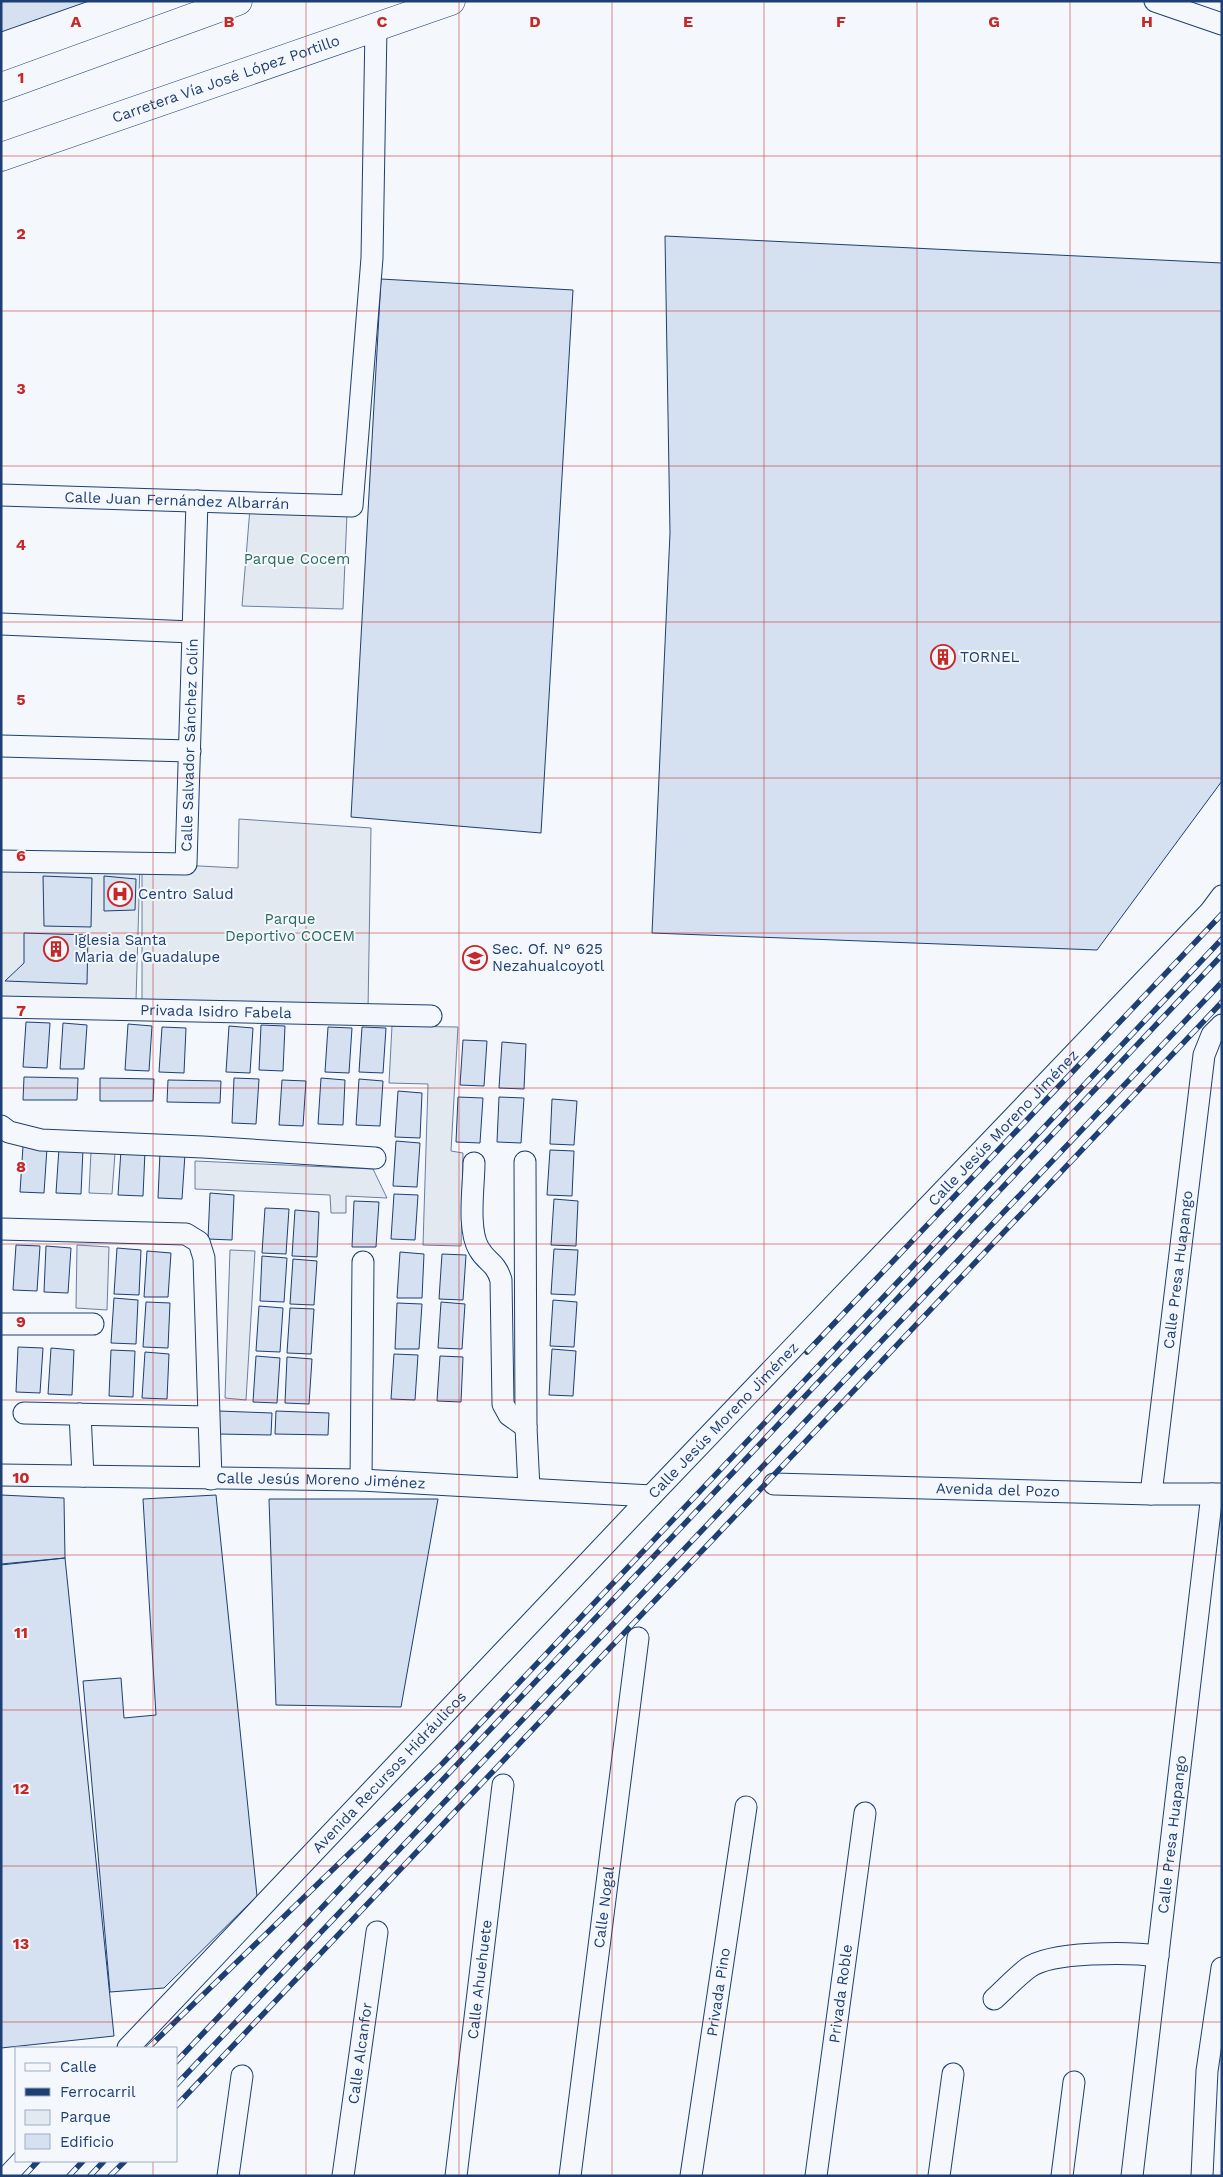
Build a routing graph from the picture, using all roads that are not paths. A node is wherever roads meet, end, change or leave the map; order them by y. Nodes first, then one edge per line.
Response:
1 (238, 1) edge
2 (451, 1) edge
3 (1155, 1) edge
4 (1222, 24) edge
5 (376, 27) junction
6 (1, 87) edge
7 (1, 158) edge
8 (1, 495) edge
9 (197, 501) junction
10 (1, 624) edge
11 (192, 632) junction
12 (1, 746) edge
13 (190, 751) junction
14 (1, 861) edge
15 (1222, 896) edge
16 (1, 1007) edge
17 (431, 1016) dead end
18 (1222, 1024) edge
19 (1, 1126) edge
20 (376, 1158) dead end
21 (525, 1162) dead end
22 (474, 1163) dead end
23 (1, 1229) edge
24 (363, 1262) dead end
25 (1, 1324) edge
26 (93, 1324) dead end
27 (24, 1413) dead end
28 (80, 1414) junction
29 (208, 1417) junction
30 (526, 1427) junction
31 (1, 1474) edge
32 (83, 1476) junction
33 (211, 1479) junction
34 (361, 1480) junction
35 (774, 1484) dead end
36 (529, 1489) junction
37 (1152, 1494) junction
38 (1217, 1494) edge
39 (651, 1496) junction
40 (638, 1638) dead end
41 (504, 1784) dead end
42 (746, 1807) dead end
43 (865, 1812) dead end
44 (377, 1932) dead end
45 (1158, 1956) junction
46 (1222, 1968) edge
47 (994, 1999) dead end
48 (129, 2047) edge
49 (953, 2074) dead end
50 (242, 2076) dead end
51 (1074, 2082) dead end
52 (21, 2162) edge
53 (1209, 2170) edge
54 (8, 2176) edge
55 (228, 2176) edge
56 (343, 2176) edge
57 (456, 2176) edge
58 (570, 2176) edge
59 (691, 2176) edge
60 (816, 2176) edge
61 (939, 2176) edge
62 (1062, 2176) edge
63 (1132, 2176) edge

1 - 6 main road
2 - 5 main road, Carretera Vía José López Portillo
3 - 4 street
5 - 7 main road, Carretera Vía José López Portillo
5 - 9 street, Calle Juan Fernández Albarrán
8 - 9 street, Calle Juan Fernández Albarrán
9 - 11 street, Calle Salvador Sánchez Colín
10 - 11 street
11 - 13 street, Calle Salvador Sánchez Colín
12 - 13 street
13 - 14 street, Calle Salvador Sánchez Colín
15 - 39 street, Calle Jesús Moreno Jiménez
16 - 17 street, Privada Isidro Fabela
18 - 37 street, Calle Presa Huapango
19 - 20 street
21 - 30 street
22 - 30 street
23 - 29 street
24 - 34 street
25 - 26 street
27 - 28 street
28 - 29 street
28 - 32 street
29 - 33 street
30 - 36 street
31 - 32 street, Calle Jesús Moreno Jiménez
32 - 33 street, Calle Jesús Moreno Jiménez
33 - 34 street, Calle Jesús Moreno Jiménez
34 - 36 street, Calle Jesús Moreno Jiménez
35 - 37 street, Avenida del Pozo
36 - 39 street, Calle Jesús Moreno Jiménez
37 - 38 street, Avenida del Pozo
38 - 45 street, Calle Presa Huapango
39 - 48 street, Avenida Recursos Hidráulicos
40 - 58 street, Calle Nogal
41 - 57 street, Calle Ahuehuete
42 - 59 street, Privada Pino
43 - 60 street, Privada Roble
44 - 56 street, Calle Alcanfor
45 - 47 street
45 - 63 street, Calle Presa Huapango
46 - 53 street
49 - 61 street
50 - 55 street
51 - 62 street
52 - 54 street

